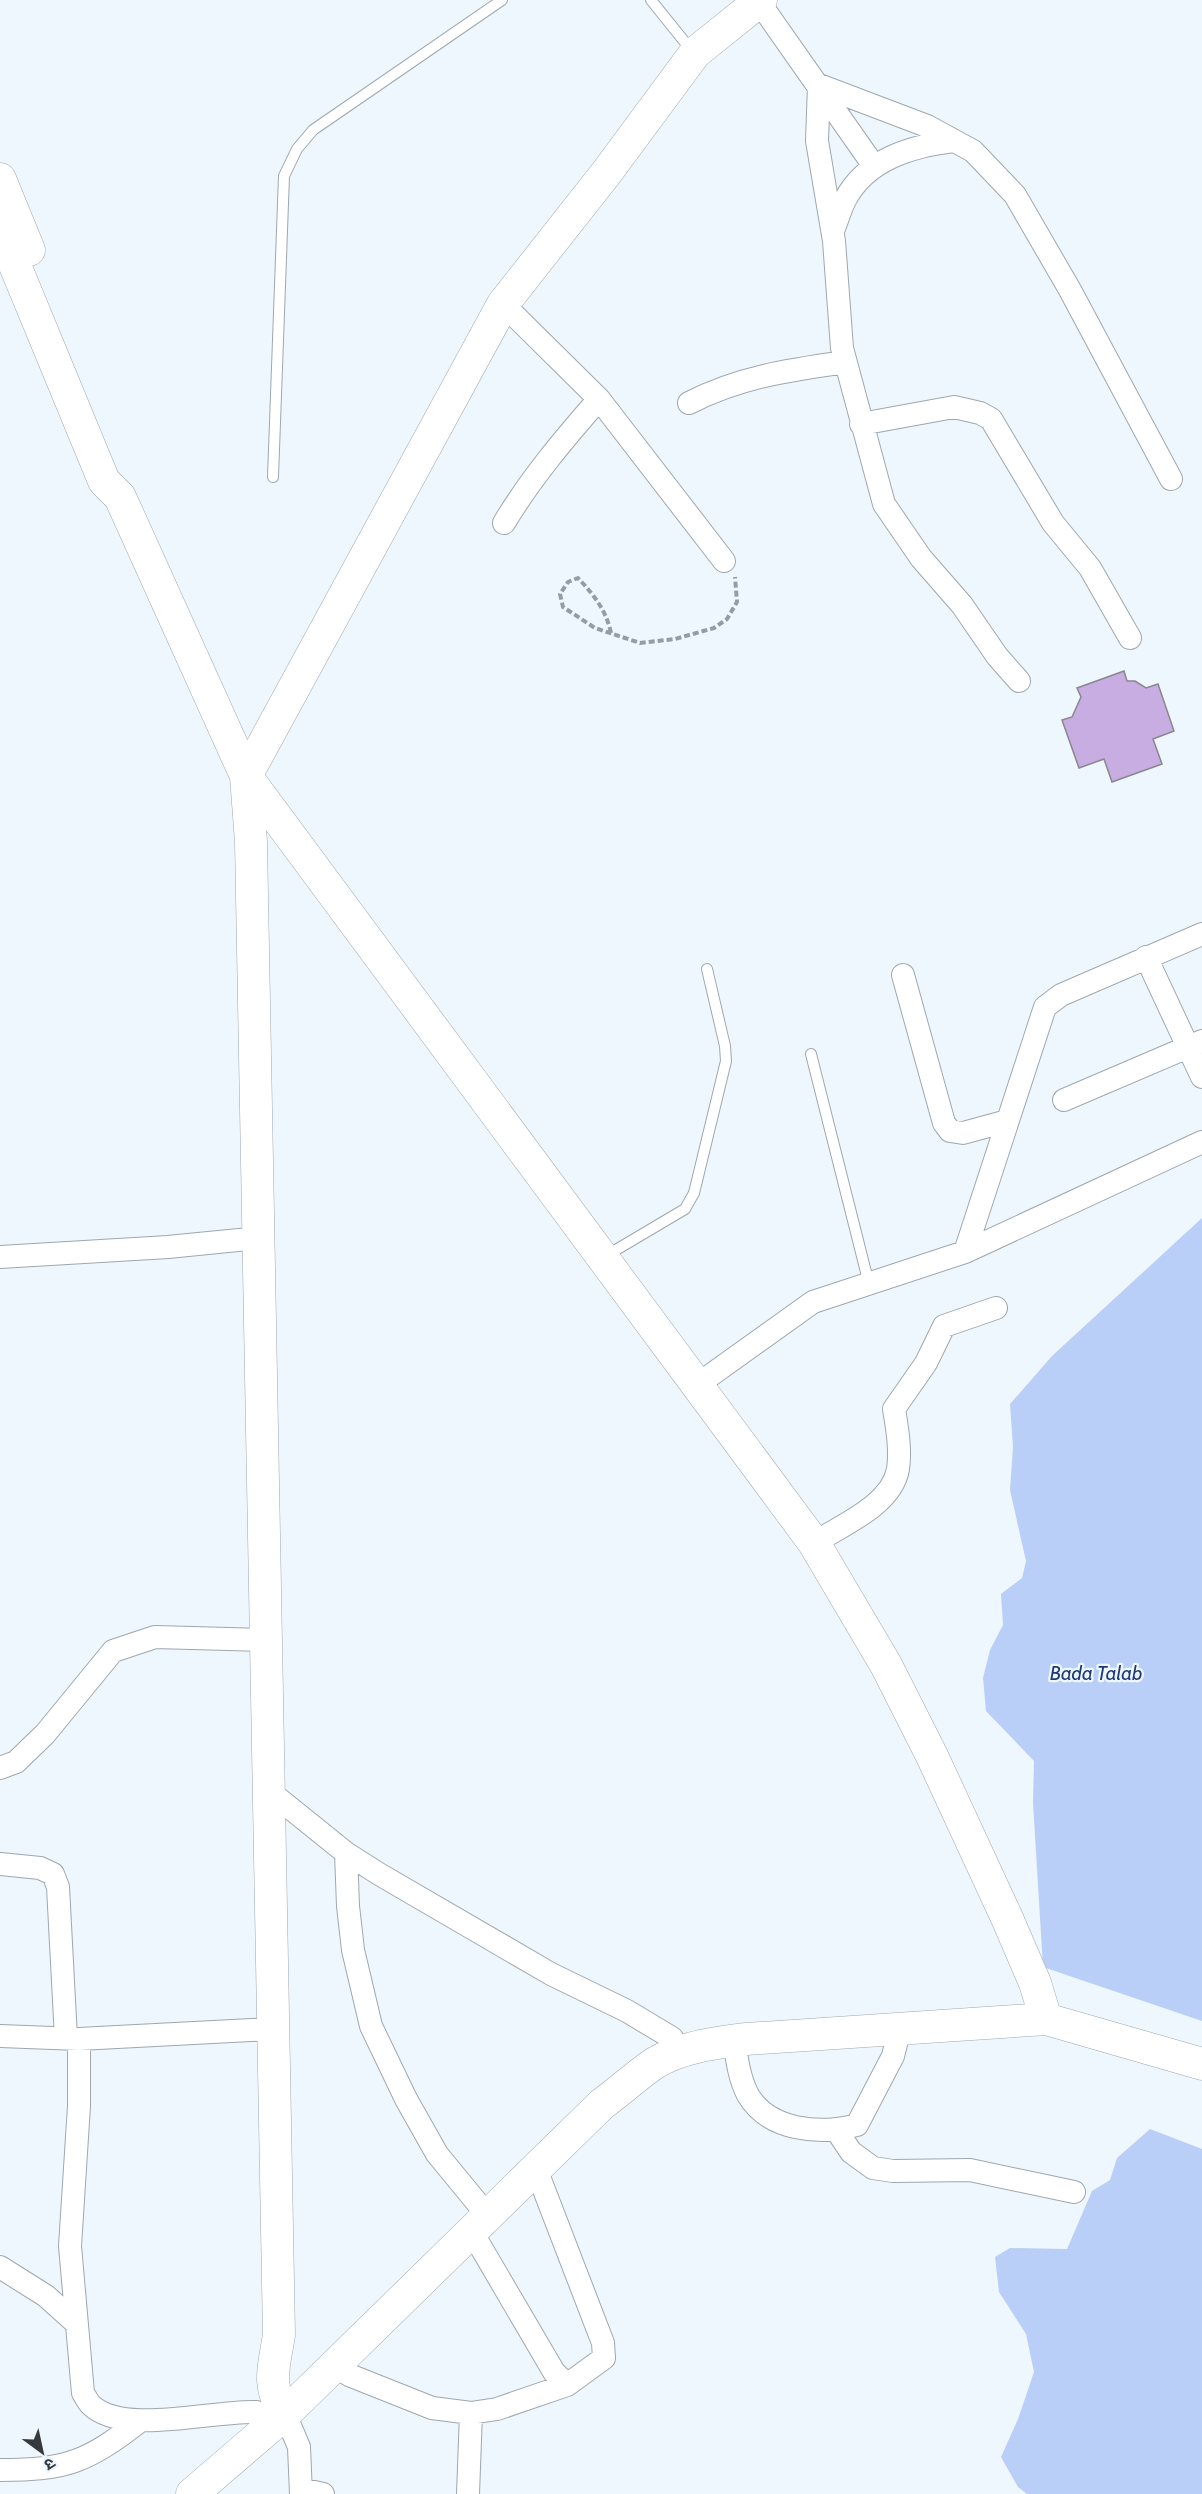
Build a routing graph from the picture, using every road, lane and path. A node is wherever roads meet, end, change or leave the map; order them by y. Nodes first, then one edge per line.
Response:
1 (502, 0) edge
2 (651, 0) edge
3 (760, 1) edge
4 (694, 53) junction
5 (819, 85) junction
6 (954, 141) junction
7 (874, 166) junction
8 (0, 179) edge
9 (0, 229) edge
10 (832, 232) junction
11 (503, 304) junction
12 (845, 362) junction
13 (599, 399) junction
14 (689, 403) dead end
15 (861, 424) junction
16 (273, 477) dead end
17 (1171, 479) dead end
18 (120, 497) junction
19 (504, 523) dead end
20 (724, 561) joint
21 (611, 633) junction
22 (1130, 638) dead end
23 (1019, 681) dead end
24 (246, 776) junction
25 (1202, 934) edge
26 (1146, 957) junction
27 (707, 969) dead end
28 (903, 975) dead end
29 (1195, 1043) edge
30 (811, 1054) dead end
31 (1202, 1077) edge
32 (1064, 1100) dead end
33 (1007, 1121) junction
34 (1202, 1142) edge
35 (258, 1238) junction
36 (965, 1252) junction
37 (603, 1258) junction
38 (2, 1263) edge
39 (869, 1284) junction
40 (996, 1308) dead end
41 (697, 1385) junction
42 (814, 1543) junction
43 (266, 1640) junction
44 (0, 1768) edge
45 (268, 1797) junction
46 (346, 1853) junction
47 (0, 1864) edge
48 (1046, 2019) junction
49 (900, 2028) junction
50 (272, 2029) junction
51 (0, 2036) edge
52 (73, 2039) junction
53 (734, 2040) junction
54 (680, 2052) junction
55 (1202, 2064) edge
56 (837, 2130) junction
57 (536, 2169) junction
58 (1074, 2192) dead end
59 (480, 2224) junction
60 (0, 2267) edge
61 (76, 2323) junction
62 (335, 2366) junction
63 (567, 2385) junction
64 (471, 2413) junction
65 (267, 2420) junction
66 (140, 2421) junction
67 (0, 2470) edge
68 (301, 2492) edge
69 (192, 2494) edge
70 (323, 2494) edge
71 (468, 2494) edge

1 - 16 lane
2 - 4 lane
3 - 4 main road
3 - 5 street
4 - 11 main road
5 - 6 street
5 - 7 street
5 - 10 street
6 - 7 street
6 - 17 street
7 - 10 street
8 - 18 main road
9 - 18 main road
10 - 12 street
11 - 13 street
11 - 24 main road
12 - 14 street
12 - 15 street
13 - 19 street
13 - 20 street
15 - 22 street
15 - 23 street
18 - 24 main road
20 - 21 path
21 - 21 path
24 - 35 main road
24 - 37 main road
25 - 26 street
26 - 29 street
26 - 33 street
27 - 37 lane
28 - 33 street
29 - 31 street
29 - 32 street
30 - 39 lane
33 - 36 street
34 - 36 street
35 - 38 street
35 - 43 main road
36 - 39 street
37 - 41 main road
39 - 41 street
40 - 42 street
41 - 42 main road
42 - 48 main road
43 - 44 street
43 - 45 main road
45 - 46 street
45 - 50 main road
46 - 54 street
46 - 59 street
47 - 52 street
48 - 49 main road
48 - 55 main road
49 - 53 main road
49 - 56 street
50 - 52 street
50 - 65 main road
51 - 52 street
52 - 61 street
53 - 54 main road
53 - 56 street
54 - 57 main road
56 - 58 street
57 - 59 main road
57 - 63 street
59 - 62 main road
59 - 63 street
60 - 61 street
61 - 66 street
62 - 64 street
62 - 65 main road
63 - 64 street
64 - 71 street
65 - 66 street
65 - 68 street
65 - 69 main road
66 - 67 street
68 - 70 street

